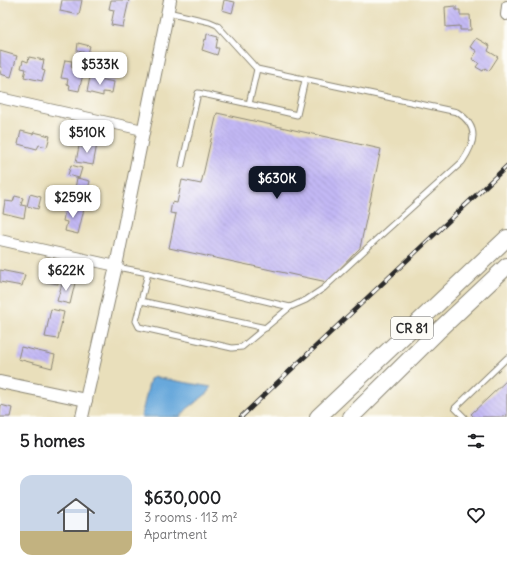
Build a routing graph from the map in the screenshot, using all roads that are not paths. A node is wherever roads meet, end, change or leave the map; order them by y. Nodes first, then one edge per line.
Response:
1 (169, 6) edge
2 (257, 69) junction
3 (305, 80) junction
4 (0, 98) edge
5 (249, 104) junction
6 (143, 130) junction
7 (182, 165) dead end
8 (507, 238) edge
9 (0, 240) edge
10 (116, 266) junction
11 (507, 266) edge
12 (148, 273) junction
13 (141, 301) junction
14 (290, 307) junction
15 (266, 328) junction
16 (507, 358) edge
17 (0, 382) edge
18 (86, 400) junction
19 (82, 417) edge
20 (318, 417) edge
21 (351, 417) edge
22 (464, 417) edge

1 - 2 lane
1 - 6 street
2 - 3 lane
2 - 5 lane
3 - 5 lane
3 - 14 lane
4 - 6 street
5 - 7 lane
6 - 10 street
8 - 20 highway, CR 81
9 - 10 street
10 - 12 lane
10 - 18 street
11 - 21 highway, CR 81
12 - 13 lane
12 - 14 lane
13 - 15 lane
13 - 15 lane
14 - 15 lane
16 - 22 lane
17 - 18 street
18 - 19 street

